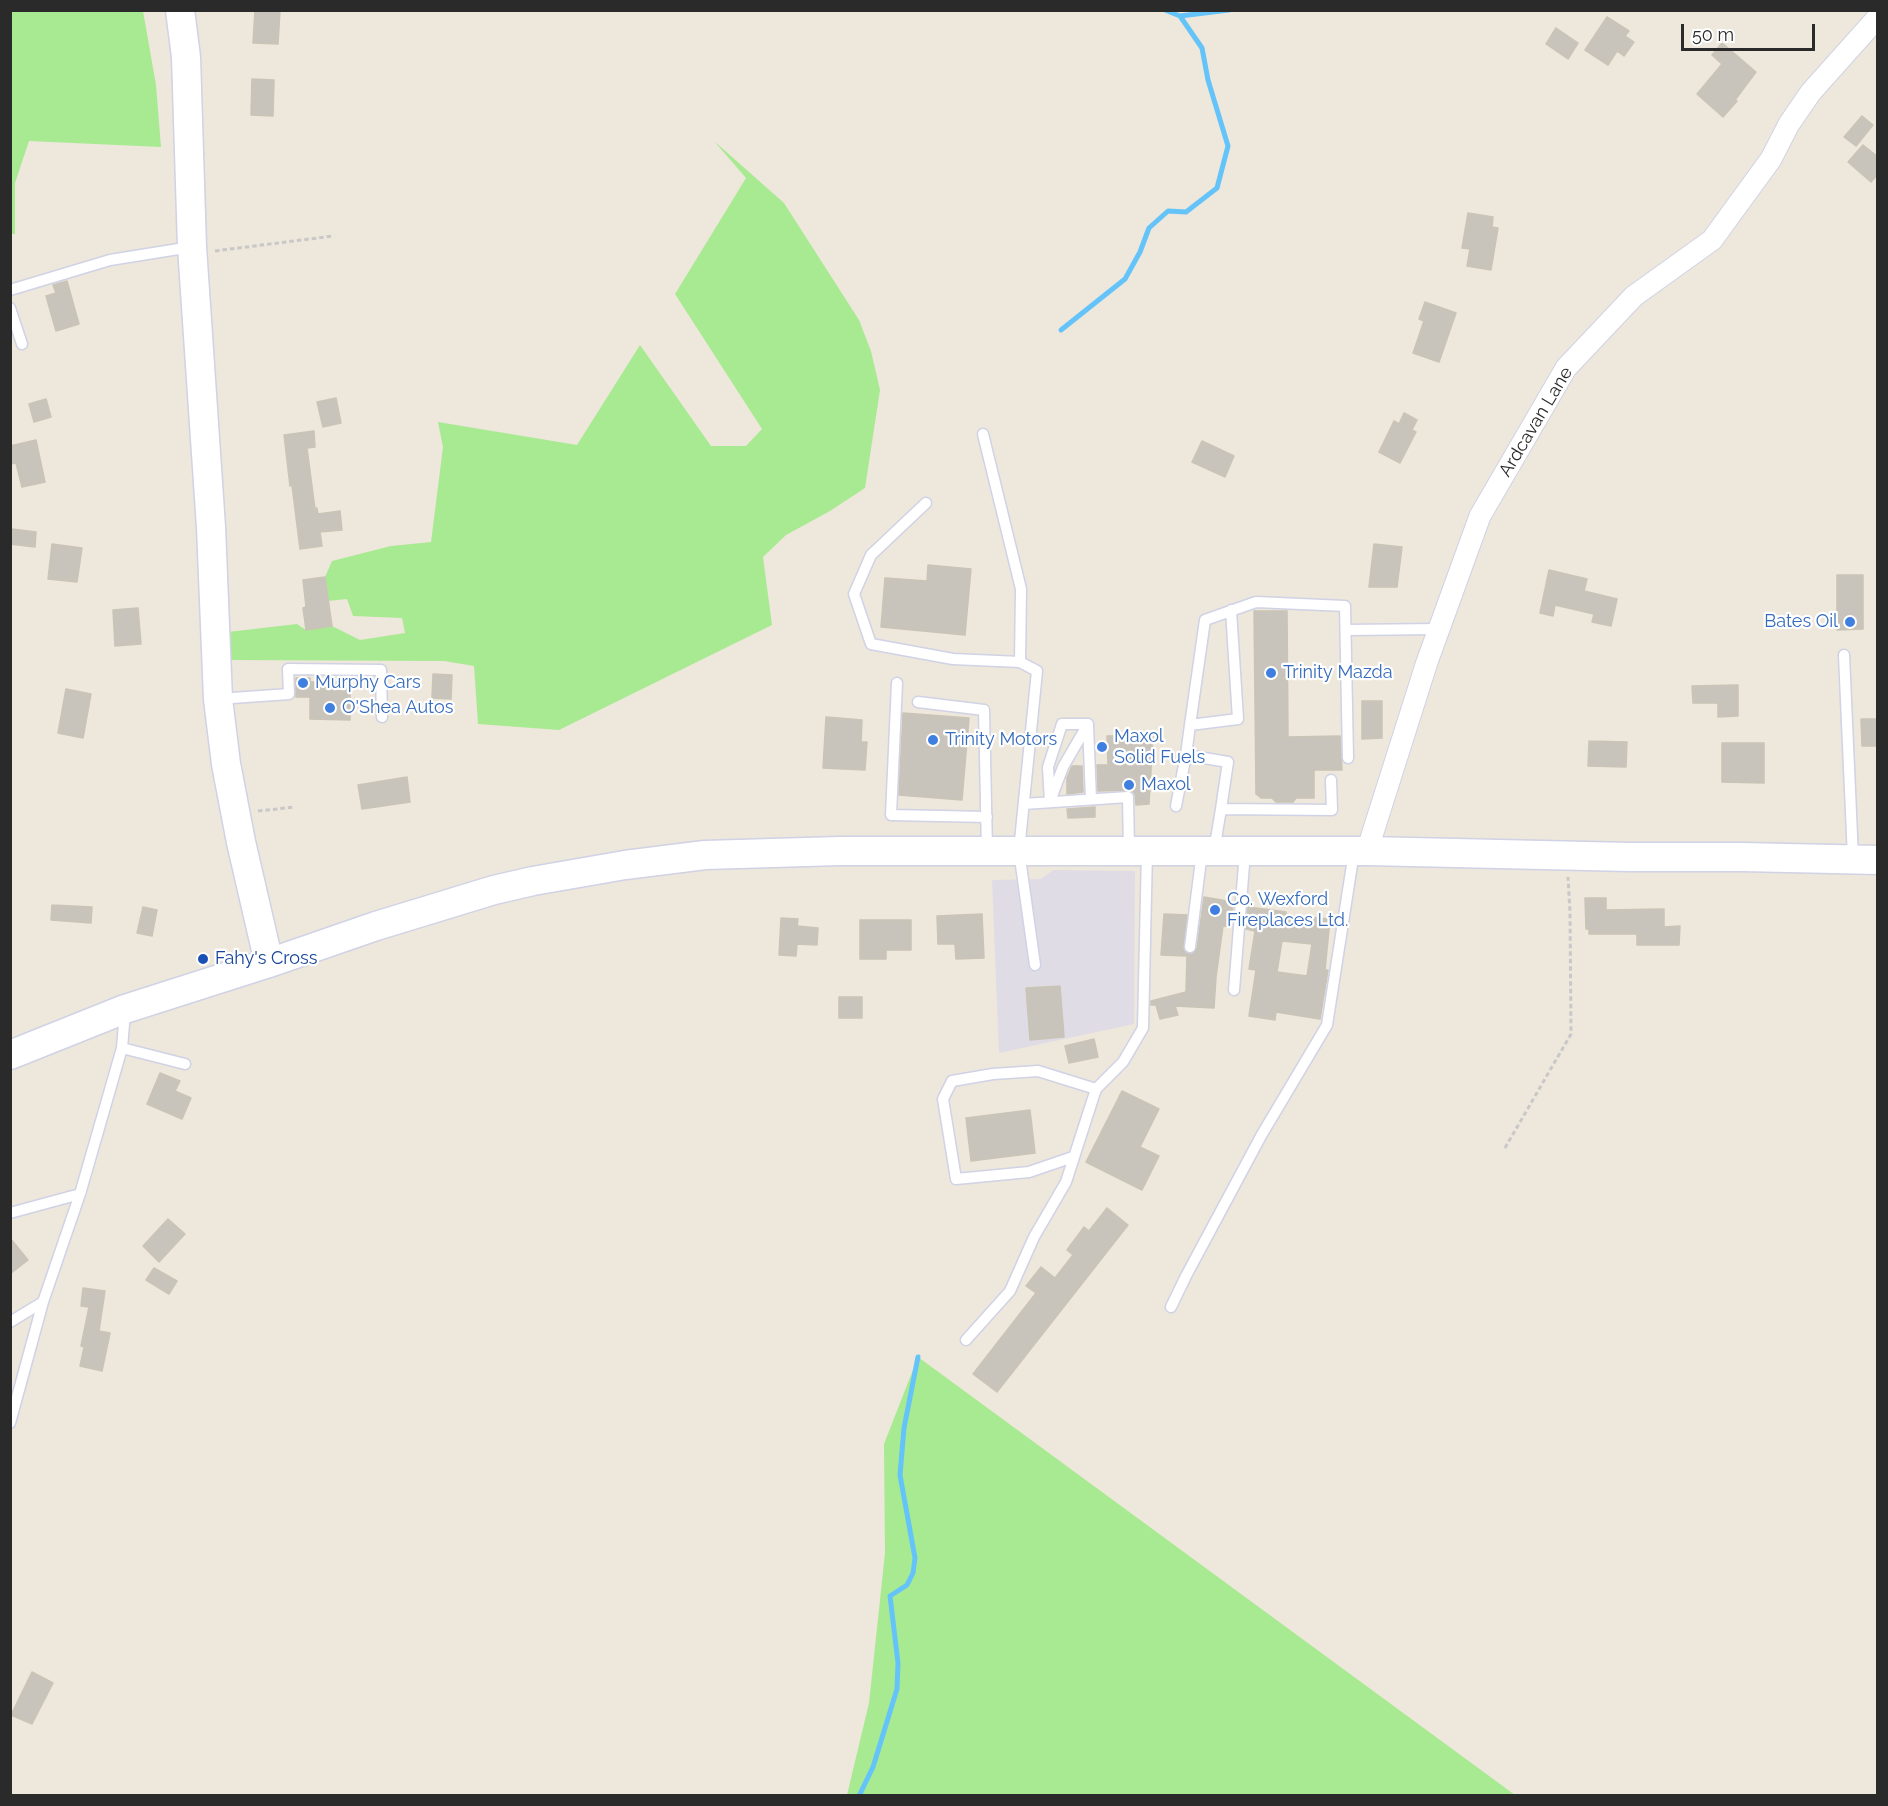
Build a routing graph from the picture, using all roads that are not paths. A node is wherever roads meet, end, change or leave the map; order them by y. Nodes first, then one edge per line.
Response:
1 (180, 10) edge
2 (1878, 16) edge
3 (192, 250) junction
4 (10, 290) edge
5 (10, 308) edge
6 (22, 344) dead end
7 (983, 434) dead end
8 (926, 503) dead end
9 (1231, 610) junction
10 (1438, 629) junction
11 (1346, 630) junction
12 (1844, 655) dead end
13 (1020, 662) junction
14 (897, 683) dead end
15 (218, 699) junction
16 (918, 702) dead end
17 (382, 717) dead end
18 (1088, 724) junction
19 (1190, 725) junction
20 (1186, 755) junction
21 (1348, 758) dead end
22 (1331, 780) dead end
23 (1091, 799) junction
24 (1050, 802) junction
25 (1023, 804) junction
26 (1176, 806) dead end
27 (1221, 809) junction
28 (987, 817) junction
29 (987, 851) junction
30 (1019, 851) junction
31 (1138, 851) junction
32 (1208, 851) junction
33 (1245, 851) junction
34 (1360, 851) junction
35 (1865, 859) edge
36 (1190, 947) dead end
37 (269, 963) junction
38 (1035, 965) dead end
39 (1234, 990) dead end
40 (125, 1009) junction
41 (122, 1048) junction
42 (10, 1055) edge
43 (185, 1064) dead end
44 (1096, 1089) junction
45 (1073, 1157) junction
46 (80, 1194) junction
47 (10, 1213) edge
48 (43, 1302) junction
49 (1171, 1307) dead end
50 (10, 1322) edge
51 (966, 1340) dead end
52 (15, 1390) edge
53 (10, 1423) edge

1 - 3 main road
2 - 10 street, Ardcavan Lane
3 - 4 lane
3 - 15 main road
5 - 6 lane
7 - 13 lane
8 - 13 lane
9 - 11 lane
9 - 19 lane
9 - 19 lane
10 - 11 lane
10 - 34 street, Ardcavan Lane
11 - 21 lane
12 - 35 lane
13 - 25 lane
14 - 28 lane
15 - 17 lane
15 - 37 main road
16 - 28 lane
18 - 23 lane
18 - 24 lane
18 - 24 lane
19 - 20 lane
20 - 26 lane
20 - 27 lane
22 - 27 lane
23 - 24 lane
23 - 31 lane
24 - 25 lane
25 - 30 lane
27 - 32 lane
28 - 29 lane
29 - 30 main road
29 - 37 main road
30 - 31 main road
30 - 38 lane
31 - 32 main road
31 - 44 lane
32 - 33 main road
32 - 36 lane
33 - 34 main road
33 - 39 lane
34 - 35 main road
34 - 49 lane
37 - 40 main road
40 - 41 lane
40 - 42 main road
41 - 43 lane
41 - 46 lane
44 - 45 lane
44 - 45 lane
45 - 51 lane
46 - 47 lane
46 - 48 lane
48 - 50 lane
48 - 52 lane
52 - 53 lane

